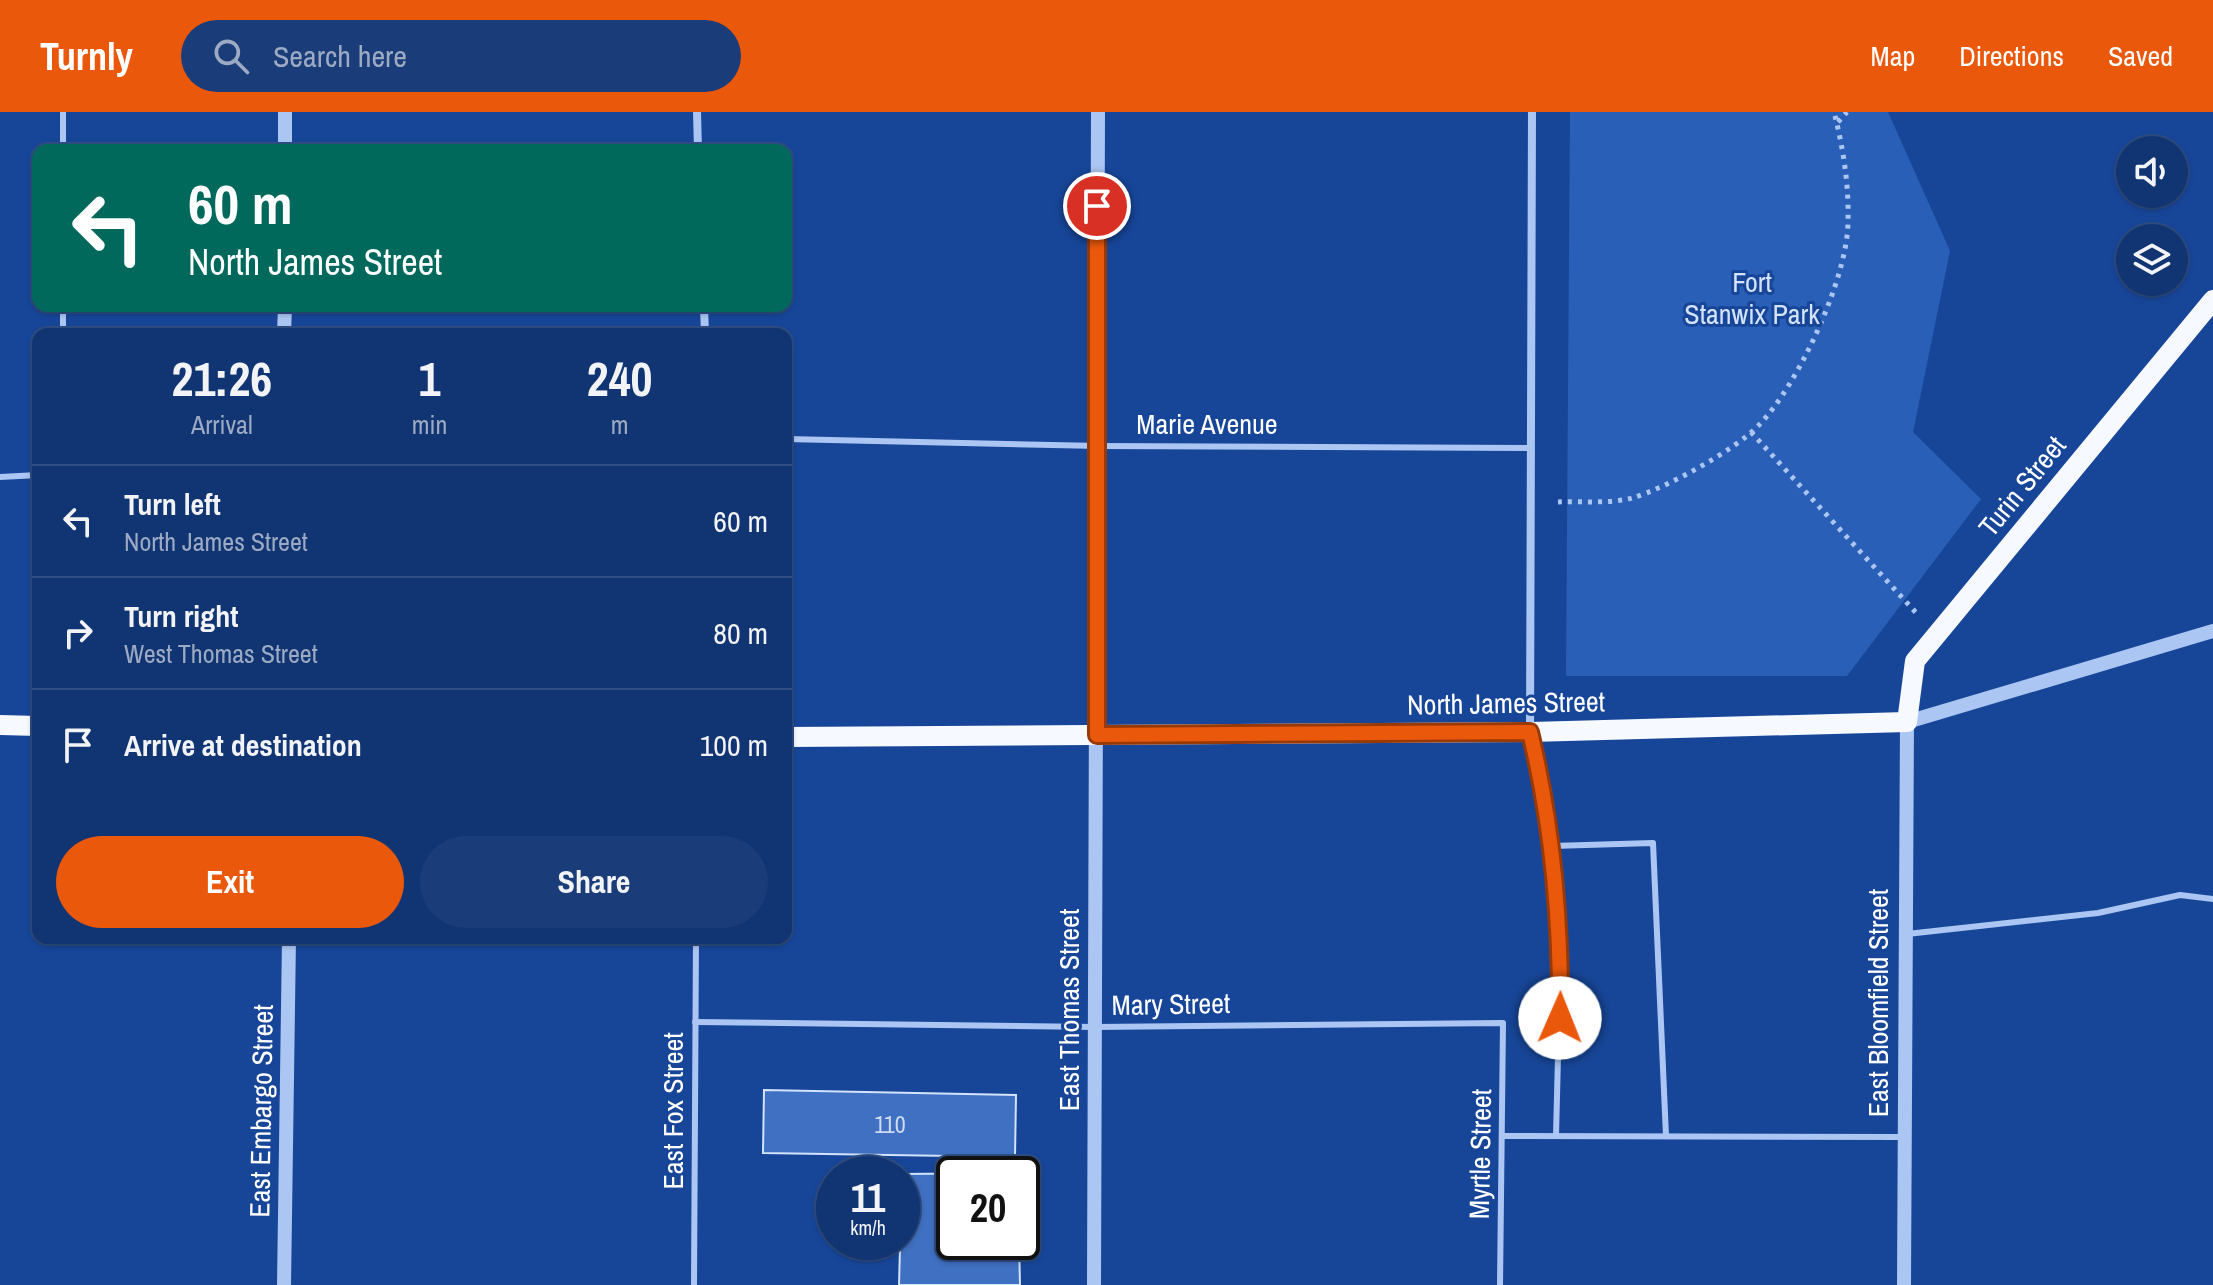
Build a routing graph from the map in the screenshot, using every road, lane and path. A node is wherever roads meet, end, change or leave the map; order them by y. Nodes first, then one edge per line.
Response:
1 (63, 112) edge
2 (285, 112) edge
3 (697, 112) edge
4 (1098, 112) edge
5 (1532, 112) edge
6 (1834, 112) edge
7 (1847, 112) edge
8 (1837, 123) junction
9 (63, 144) edge
10 (285, 144) edge
11 (698, 144) edge
12 (2213, 300) edge
13 (1750, 431) junction
14 (792, 439) edge
15 (1100, 446) junction
16 (1531, 448) junction
17 (32, 475) edge
18 (0, 477) edge
19 (1558, 502) dead end
20 (2213, 631) edge
21 (1936, 634) junction
22 (1907, 722) junction
23 (0, 725) edge
24 (32, 726) edge
25 (1530, 732) junction
26 (1097, 735) junction
27 (792, 737) edge
28 (1552, 846) junction
29 (2213, 899) edge
30 (1903, 934) junction
31 (289, 944) edge
32 (696, 944) edge
33 (695, 1022) junction
34 (1503, 1023) joint
35 (1095, 1027) junction
36 (1502, 1136) junction
37 (1556, 1136) junction
38 (1666, 1136) junction
39 (1903, 1137) junction
40 (284, 1285) edge
41 (694, 1285) edge
42 (1094, 1285) edge
43 (1500, 1285) edge
44 (1904, 1285) edge

1 - 9 lane
2 - 10 street
3 - 11 street
4 - 15 street, East Thomas Street
5 - 16 street
6 - 8 path
7 - 8 path
8 - 13 path
12 - 21 main road, Turin Street
13 - 19 path
13 - 21 path
14 - 15 lane, Marie Avenue
15 - 16 lane, Marie Avenue
15 - 26 street, East Thomas Street
16 - 25 street
17 - 18 lane
20 - 22 street, North James Street
21 - 22 main road, Turin Street
22 - 25 main road, North James Street
22 - 30 street, East Bloomfield Street
23 - 24 main road
25 - 26 main road, North James Street
25 - 28 lane
26 - 27 main road, North James Street
26 - 35 street, East Thomas Street
28 - 37 lane
28 - 38 lane
29 - 30 lane
30 - 39 street, East Bloomfield Street
31 - 40 street, East Embargo Street
32 - 33 lane, East Fox Street
33 - 35 lane, Mary Street
33 - 41 lane, East Fox Street
34 - 35 lane, Mary Street
34 - 36 lane, Myrtle Street
35 - 42 street, East Thomas Street
36 - 37 lane
36 - 43 lane, Myrtle Street
37 - 38 lane
38 - 39 lane
39 - 44 street, East Bloomfield Street

